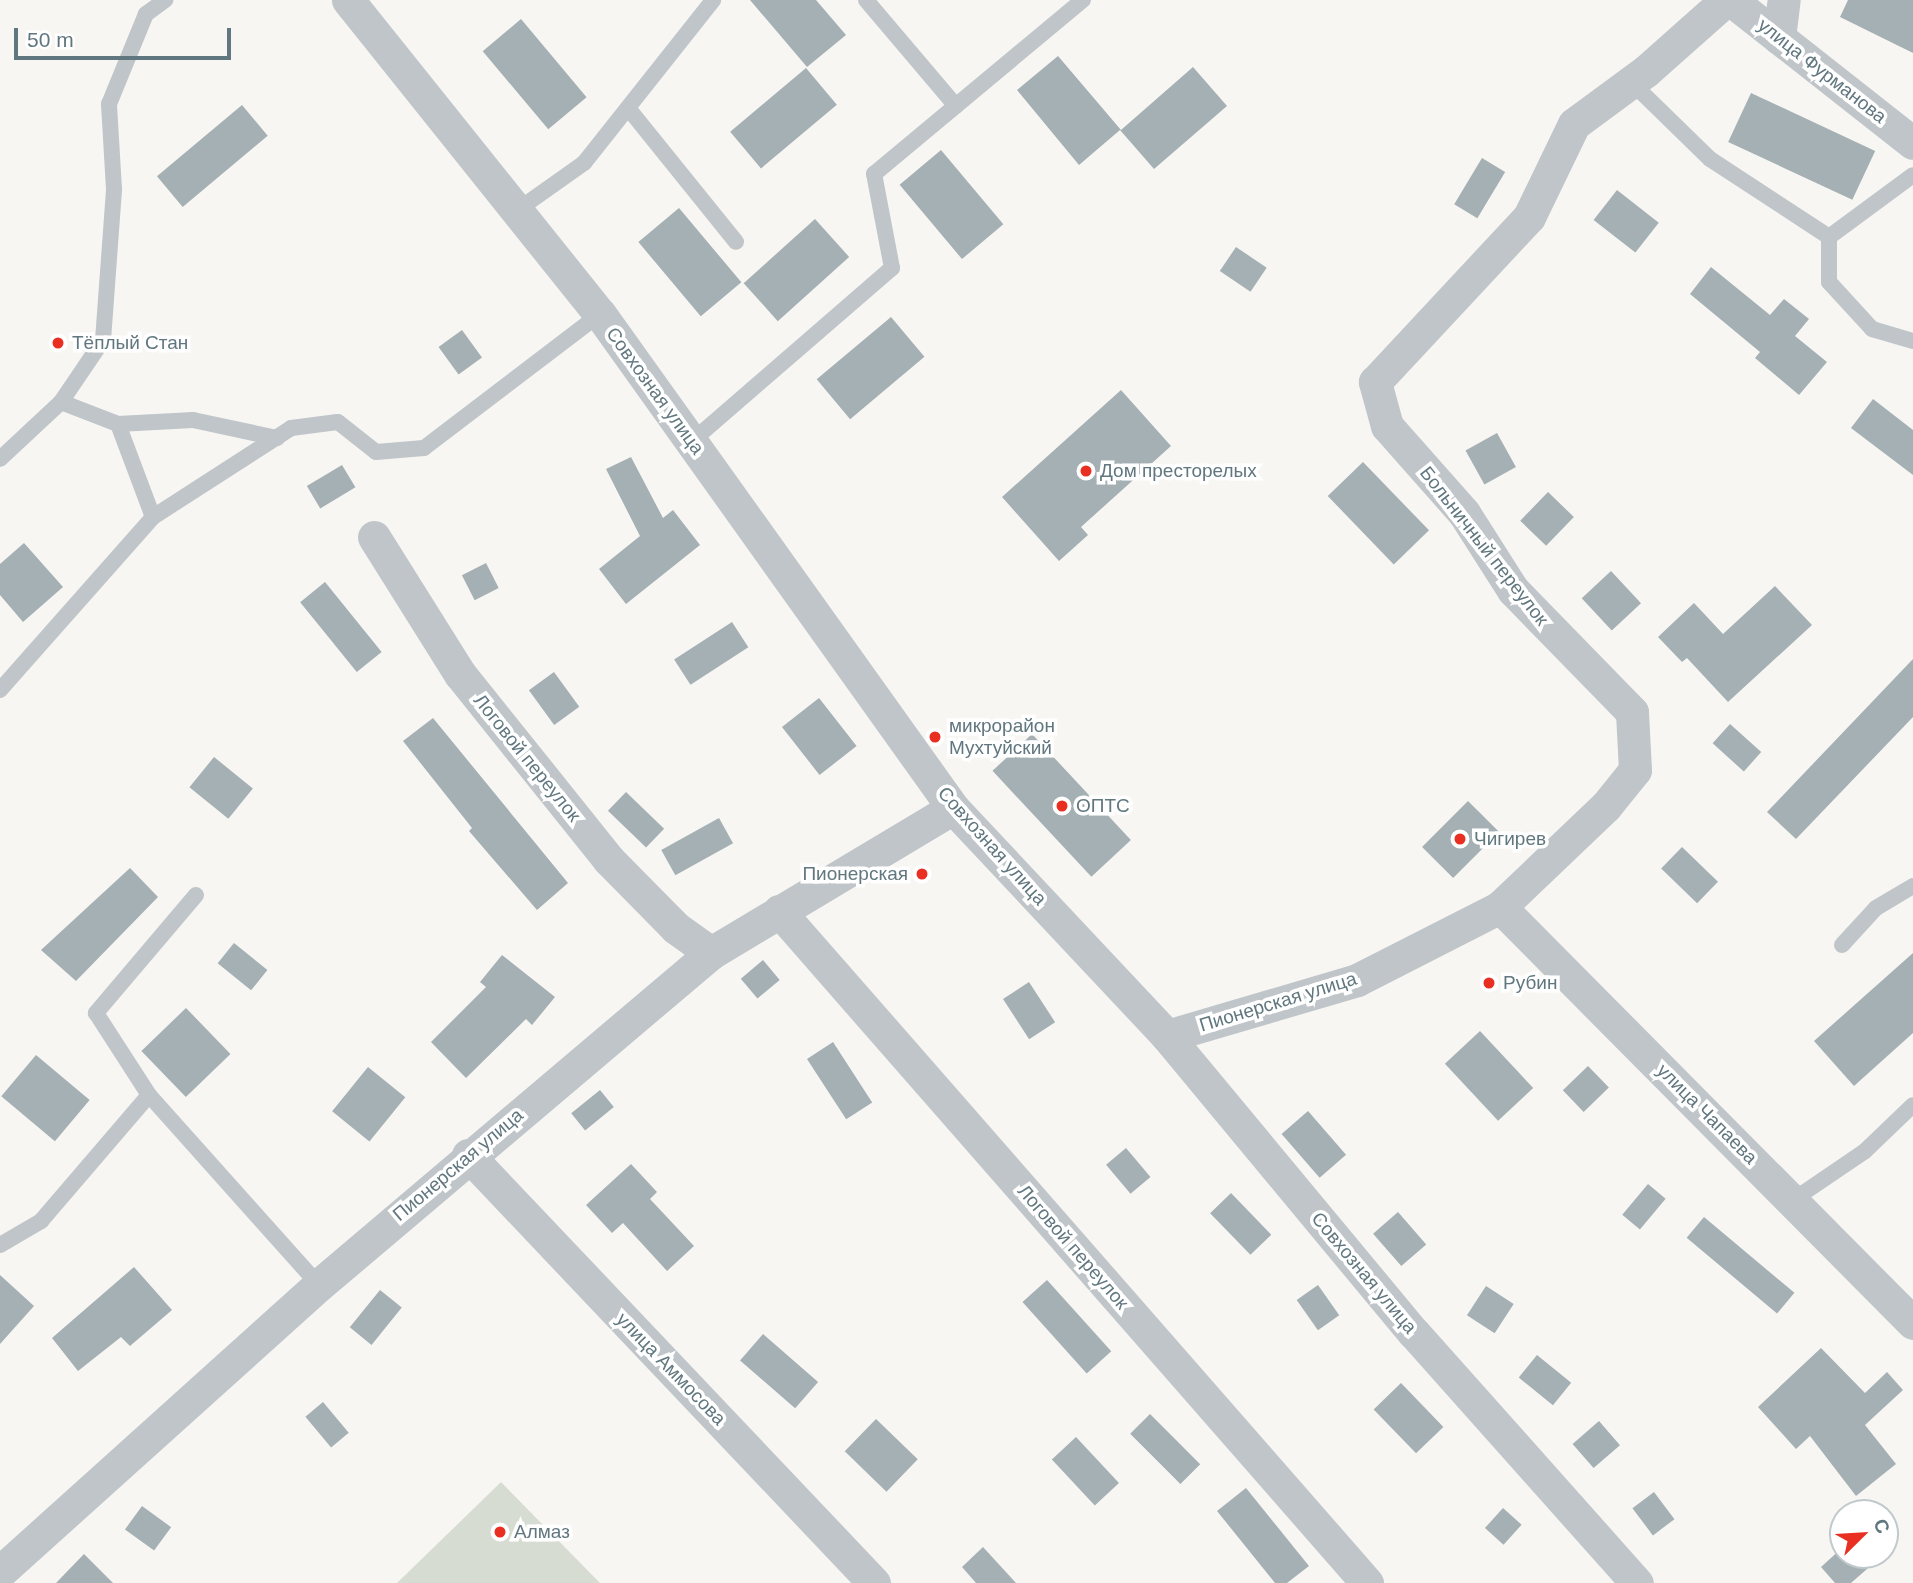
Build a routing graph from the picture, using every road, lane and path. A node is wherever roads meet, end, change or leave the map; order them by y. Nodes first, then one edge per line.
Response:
1 (165, 0) edge
2 (348, 0) edge
3 (712, 0) edge
4 (866, 0) edge
5 (1083, 0) edge
6 (1726, 0) edge
7 (1731, 0) edge
8 (1784, 0) edge
9 (1779, 38) junction
10 (1631, 82) junction
11 (956, 106) junction
12 (628, 108) junction
13 (1913, 142) edge
14 (1913, 174) edge
15 (520, 209) junction
16 (1829, 237) junction
17 (736, 242) dead end
18 (600, 314) junction
19 (1913, 341) edge
20 (61, 402) junction
21 (118, 424) junction
22 (277, 438) junction
23 (691, 442) junction
24 (0, 459) edge
25 (153, 517) junction
26 (374, 537) dead end
27 (0, 690) edge
28 (953, 808) junction
29 (1913, 886) edge
30 (196, 895) dead end
31 (1500, 906) junction
32 (779, 911) junction
33 (1842, 945) dead end
34 (711, 953) junction
35 (1167, 1036) junction
36 (149, 1095) junction
37 (1913, 1105) edge
38 (468, 1155) junction
39 (1793, 1200) junction
40 (0, 1245) edge
41 (319, 1284) junction
42 (1913, 1323) edge
43 (0, 1572) edge
44 (874, 1583) edge
45 (1367, 1583) edge
46 (1637, 1583) edge

1 - 20 lane
2 - 15 street, Совхозная улица
3 - 12 lane
4 - 11 lane
5 - 11 lane
6 - 10 street, Больничный переулок
7 - 9 street, улица Фурманова
8 - 9 street
9 - 13 street, улица Фурманова
10 - 16 lane
10 - 31 street, Больничный переулок
11 - 23 lane
12 - 15 lane
12 - 17 lane
14 - 16 lane
15 - 18 street, Совхозная улица
16 - 19 lane
18 - 22 lane
18 - 23 street, Совхозная улица
20 - 21 lane
20 - 24 lane
21 - 22 lane
21 - 25 lane
22 - 25 lane
23 - 28 street, Совхозная улица
25 - 27 lane
26 - 34 street, Логовой переулок
28 - 32 street, Пионерская улица
28 - 35 street, Совхозная улица
29 - 33 lane
30 - 36 lane
31 - 35 street, Пионерская улица
31 - 39 street, улица Чапаева
32 - 34 street, Пионерская улица
32 - 45 street, Логовой переулок
34 - 38 street, Пионерская улица
35 - 46 street, Совхозная улица
36 - 40 lane
36 - 41 lane
37 - 39 lane
38 - 41 street, Пионерская улица
38 - 44 street, улица Аммосова
39 - 42 street, улица Чапаева
41 - 43 street, Пионерская улица

